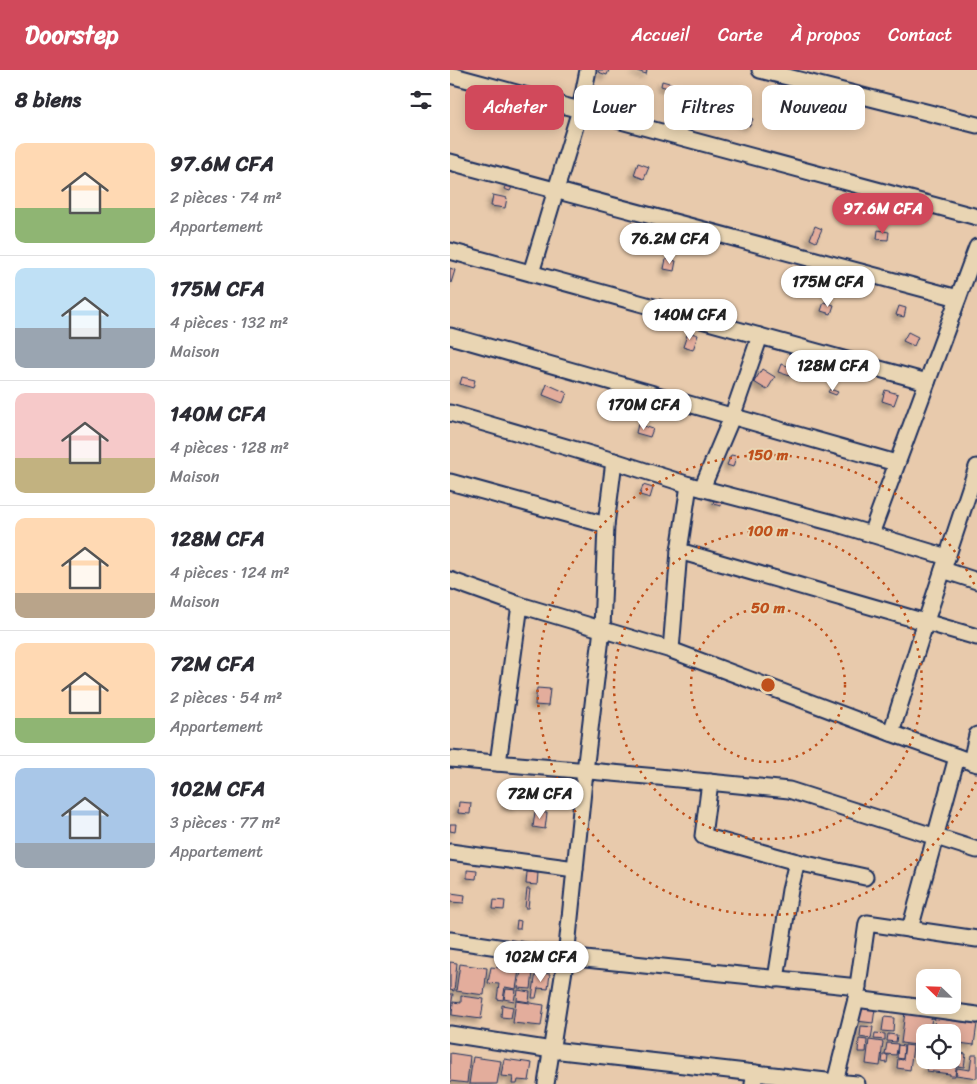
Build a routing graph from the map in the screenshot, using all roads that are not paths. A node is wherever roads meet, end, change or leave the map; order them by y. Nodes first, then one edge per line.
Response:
1 (588, 70) edge
2 (760, 70) edge
3 (450, 75) edge
4 (585, 85) edge
5 (574, 108) edge
6 (977, 125) edge
7 (574, 129) edge
8 (654, 130) edge
9 (450, 162) edge
10 (555, 190) junction
11 (977, 216) edge
12 (977, 247) edge
13 (450, 251) edge
14 (531, 273) junction
15 (958, 298) junction
16 (450, 336) edge
17 (760, 336) junction
18 (927, 382) junction
19 (450, 414) edge
20 (732, 417) junction
21 (614, 461) junction
22 (896, 464) junction
23 (977, 467) edge
24 (450, 482) edge
25 (695, 487) junction
26 (606, 525) junction
27 (871, 534) junction
28 (679, 551) junction
29 (945, 563) junction
30 (450, 580) edge
31 (977, 582) edge
32 (520, 605) junction
33 (926, 621) junction
34 (602, 629) junction
35 (977, 637) edge
36 (671, 650) junction
37 (891, 733) junction
38 (977, 735) edge
39 (450, 759) edge
40 (968, 761) edge
41 (498, 763) junction
42 (586, 771) junction
43 (710, 782) junction
44 (934, 837) junction
45 (977, 850) edge
46 (450, 852) edge
47 (797, 862) junction
48 (575, 870) junction
49 (865, 877) dead end
50 (910, 929) junction
51 (977, 939) edge
52 (450, 940) edge
53 (566, 957) junction
54 (776, 979) junction
55 (857, 993) junction
56 (977, 1015) edge
57 (450, 1034) edge
58 (552, 1050) junction
59 (754, 1078) edge
60 (835, 1083) edge
61 (546, 1084) edge
62 (857, 1084) edge

1 - 4 street
2 - 6 street
3 - 5 street
7 - 10 street
8 - 11 street
9 - 10 street
10 - 14 street
10 - 15 street
12 - 15 street
13 - 14 street
14 - 17 street
15 - 18 street
16 - 20 street
17 - 18 street
17 - 20 street
18 - 22 street
19 - 21 street
20 - 22 street
20 - 25 street
21 - 25 street
21 - 26 street
22 - 27 street
23 - 29 street
24 - 26 street
25 - 27 street
25 - 28 street
26 - 34 street
27 - 29 street
28 - 33 street
28 - 36 street
29 - 31 street
29 - 33 street
30 - 32 street
32 - 34 street
32 - 41 street
33 - 35 street
33 - 37 street
34 - 36 street
34 - 42 street
36 - 37 street
37 - 40 street
38 - 40 street
39 - 41 street
40 - 44 street
41 - 42 street
42 - 43 street
42 - 48 street
43 - 44 street
43 - 47 street
44 - 45 street
44 - 50 street
46 - 48 street
47 - 49 street
47 - 54 street
48 - 53 street
50 - 51 street
50 - 55 street
52 - 53 street
53 - 54 street
53 - 58 street
54 - 55 street
55 - 56 street
55 - 60 street
57 - 58 street
58 - 59 street
58 - 61 street
59 - 60 street
60 - 62 street

